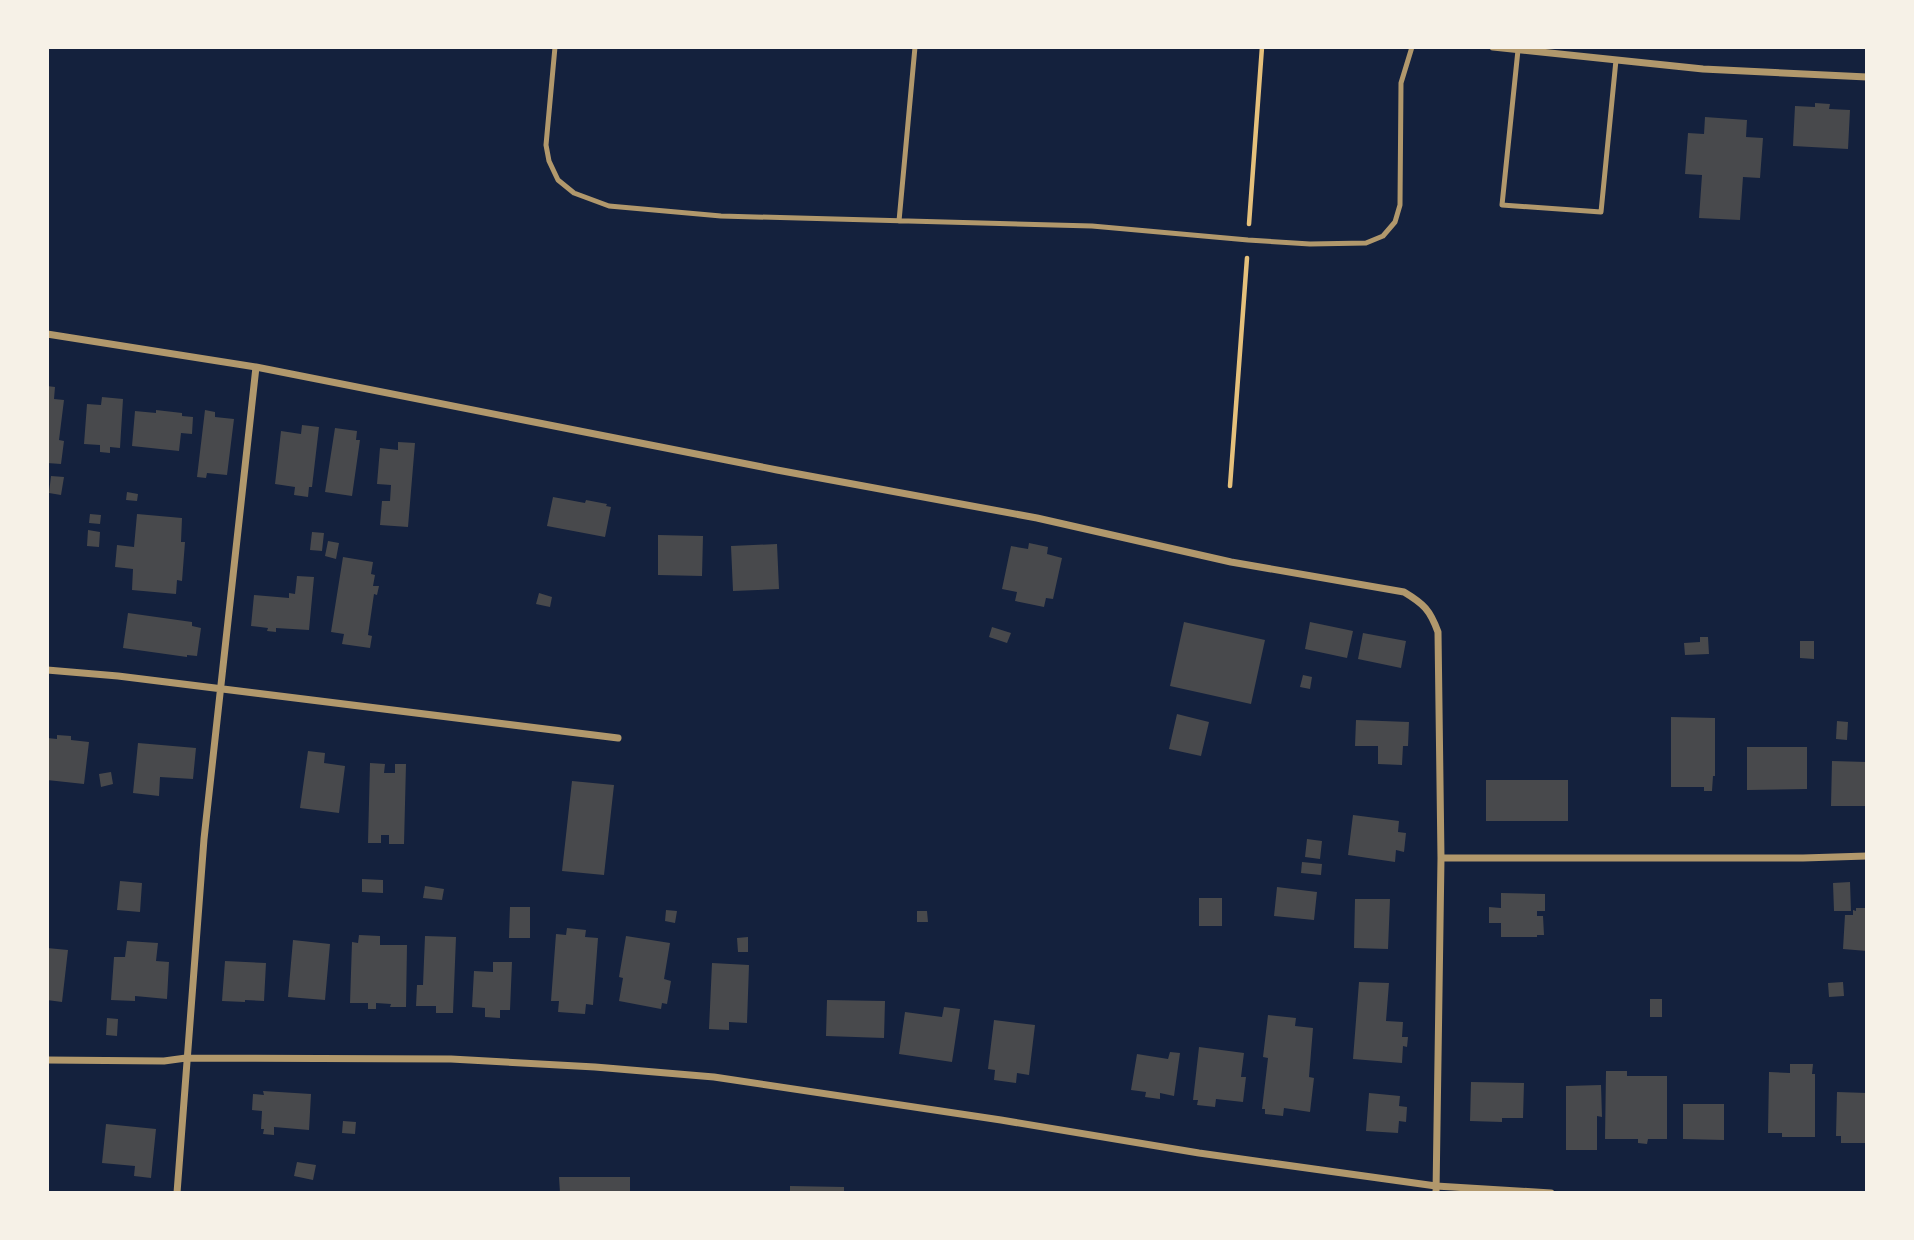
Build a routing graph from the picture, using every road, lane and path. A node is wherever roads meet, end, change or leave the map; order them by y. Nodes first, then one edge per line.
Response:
1 (555, 47) edge
2 (915, 47) edge
3 (1262, 47) edge
4 (1412, 47) edge
5 (1493, 47) edge
6 (1518, 50) junction
7 (1616, 60) junction
8 (1867, 77) edge
9 (899, 220) junction
10 (1248, 240) junction
11 (47, 334) edge
12 (256, 367) junction
13 (1230, 486) dead end
14 (47, 670) edge
15 (222, 689) junction
16 (618, 738) dead end
17 (1867, 856) edge
18 (1441, 858) junction
19 (186, 1058) junction
20 (47, 1060) edge
21 (1436, 1189) edge
22 (177, 1193) edge
23 (1551, 1193) edge

1 - 9 lane
2 - 9 lane
3 - 10 path
4 - 10 lane
5 - 6 street
6 - 7 street
6 - 7 lane
7 - 8 street
9 - 10 lane
10 - 13 path
11 - 12 street
12 - 15 street
12 - 18 street
14 - 15 street
15 - 16 street
15 - 19 street
17 - 18 street
18 - 21 street
19 - 20 street
19 - 21 street
19 - 22 street
21 - 23 street

